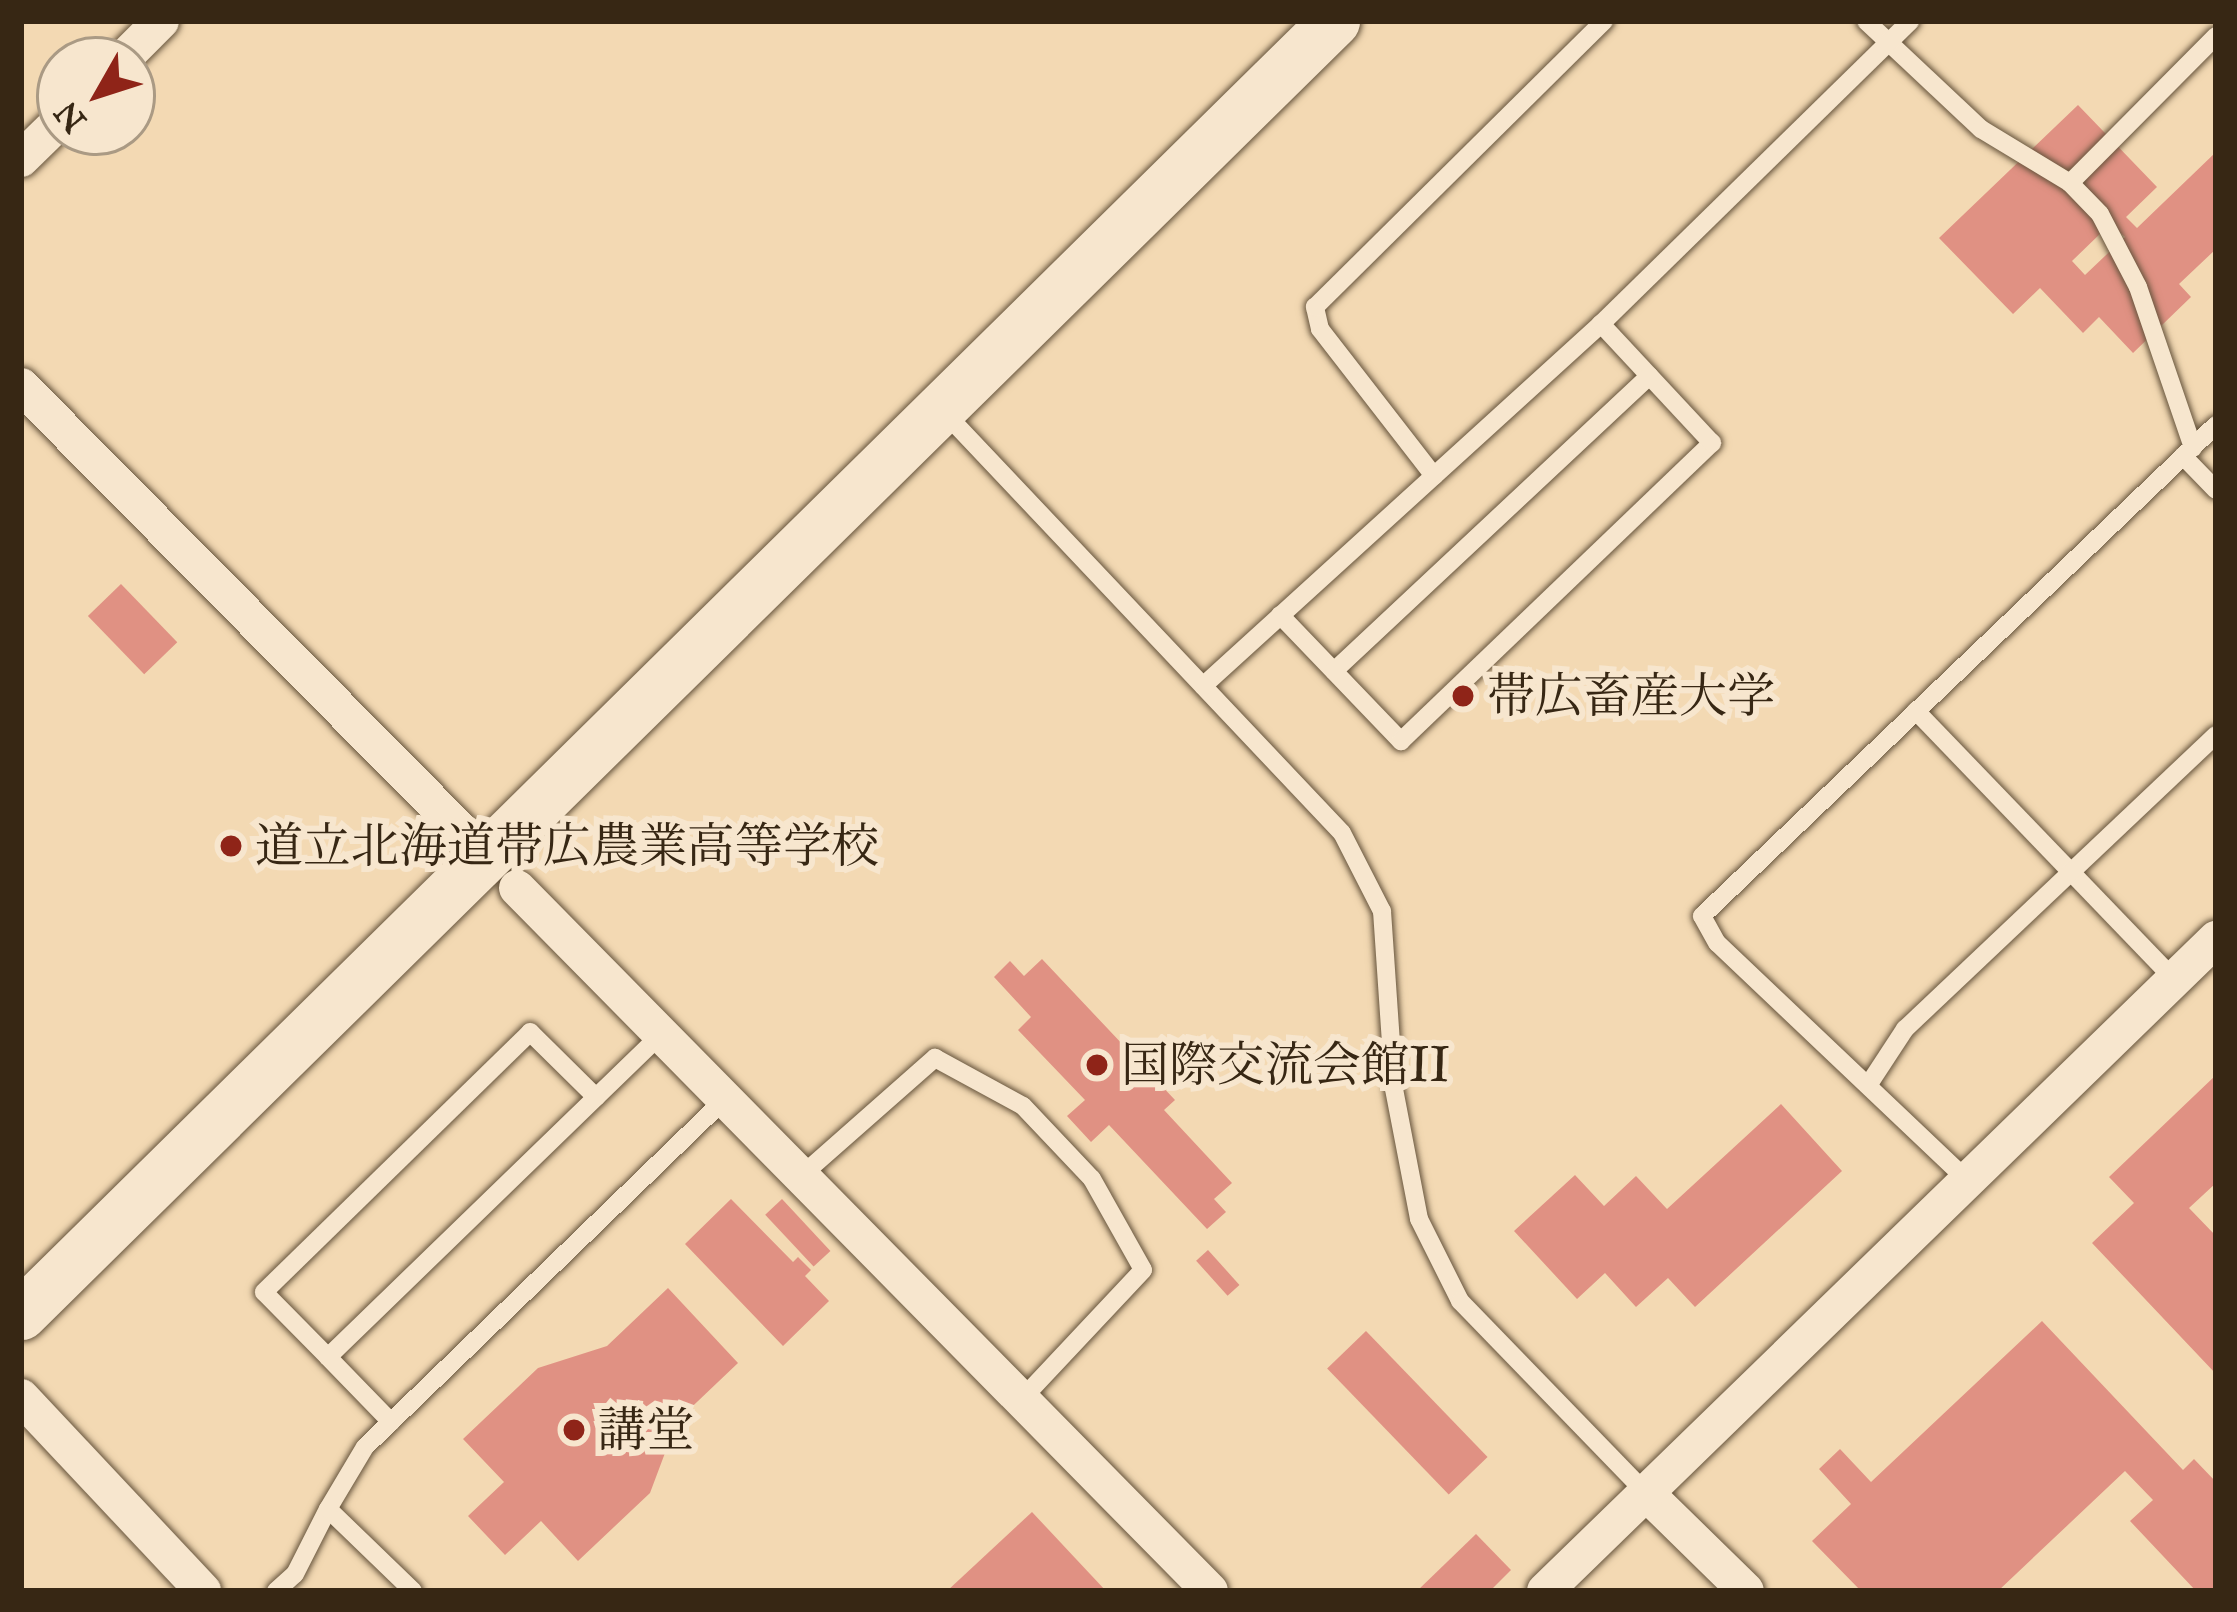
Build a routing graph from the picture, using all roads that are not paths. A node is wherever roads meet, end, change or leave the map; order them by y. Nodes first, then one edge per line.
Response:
1 (1334, 21) edge
2 (1604, 21) edge
3 (1866, 21) edge
4 (1910, 21) edge
5 (2216, 36) edge
6 (1887, 43) junction
7 (2070, 183) junction
8 (1600, 324) junction
9 (1649, 376) junction
10 (21, 386) edge
11 (940, 408) junction
12 (2216, 425) edge
13 (2188, 452) junction
14 (1434, 476) junction
15 (2216, 490) edge
16 (1280, 615) junction
17 (1334, 671) junction
18 (1203, 686) junction
19 (1916, 711) junction
20 (2216, 735) edge
21 (2074, 870) junction
22 (501, 871) junction
23 (2216, 939) edge
24 (2174, 979) junction
25 (661, 1034) junction
26 (1869, 1084) junction
27 (596, 1097) junction
28 (725, 1099) junction
29 (801, 1176) junction
30 (1967, 1180) junction
31 (21, 1314) edge
32 (328, 1357) junction
33 (21, 1397) edge
34 (1022, 1400) junction
35 (391, 1422) junction
36 (1645, 1492) junction
37 (328, 1509) junction
38 (203, 1591) edge
39 (276, 1591) edge
40 (412, 1591) edge
41 (1210, 1591) edge
42 (1545, 1591) edge
43 (1747, 1591) edge

1 - 11 street
2 - 14 lane
3 - 6 lane
4 - 6 lane
5 - 7 lane
6 - 7 lane
6 - 8 lane
7 - 13 lane
8 - 9 lane
8 - 14 lane
9 - 17 lane
9 - 17 lane
10 - 22 street
11 - 18 lane
11 - 22 street
12 - 13 lane
13 - 15 lane
13 - 19 lane
14 - 16 lane
16 - 17 lane
16 - 18 lane
18 - 36 lane
19 - 21 lane
19 - 26 lane
20 - 21 lane
21 - 24 lane
21 - 26 lane
22 - 25 street
22 - 31 street
23 - 24 street
24 - 30 street
25 - 27 lane
25 - 28 street
26 - 30 lane
27 - 32 lane
27 - 32 lane
28 - 29 street
28 - 35 lane
29 - 34 street
29 - 34 lane
30 - 36 street
32 - 35 lane
33 - 38 street
34 - 41 street
35 - 37 lane
36 - 42 street
36 - 43 street
37 - 39 lane
37 - 40 lane

